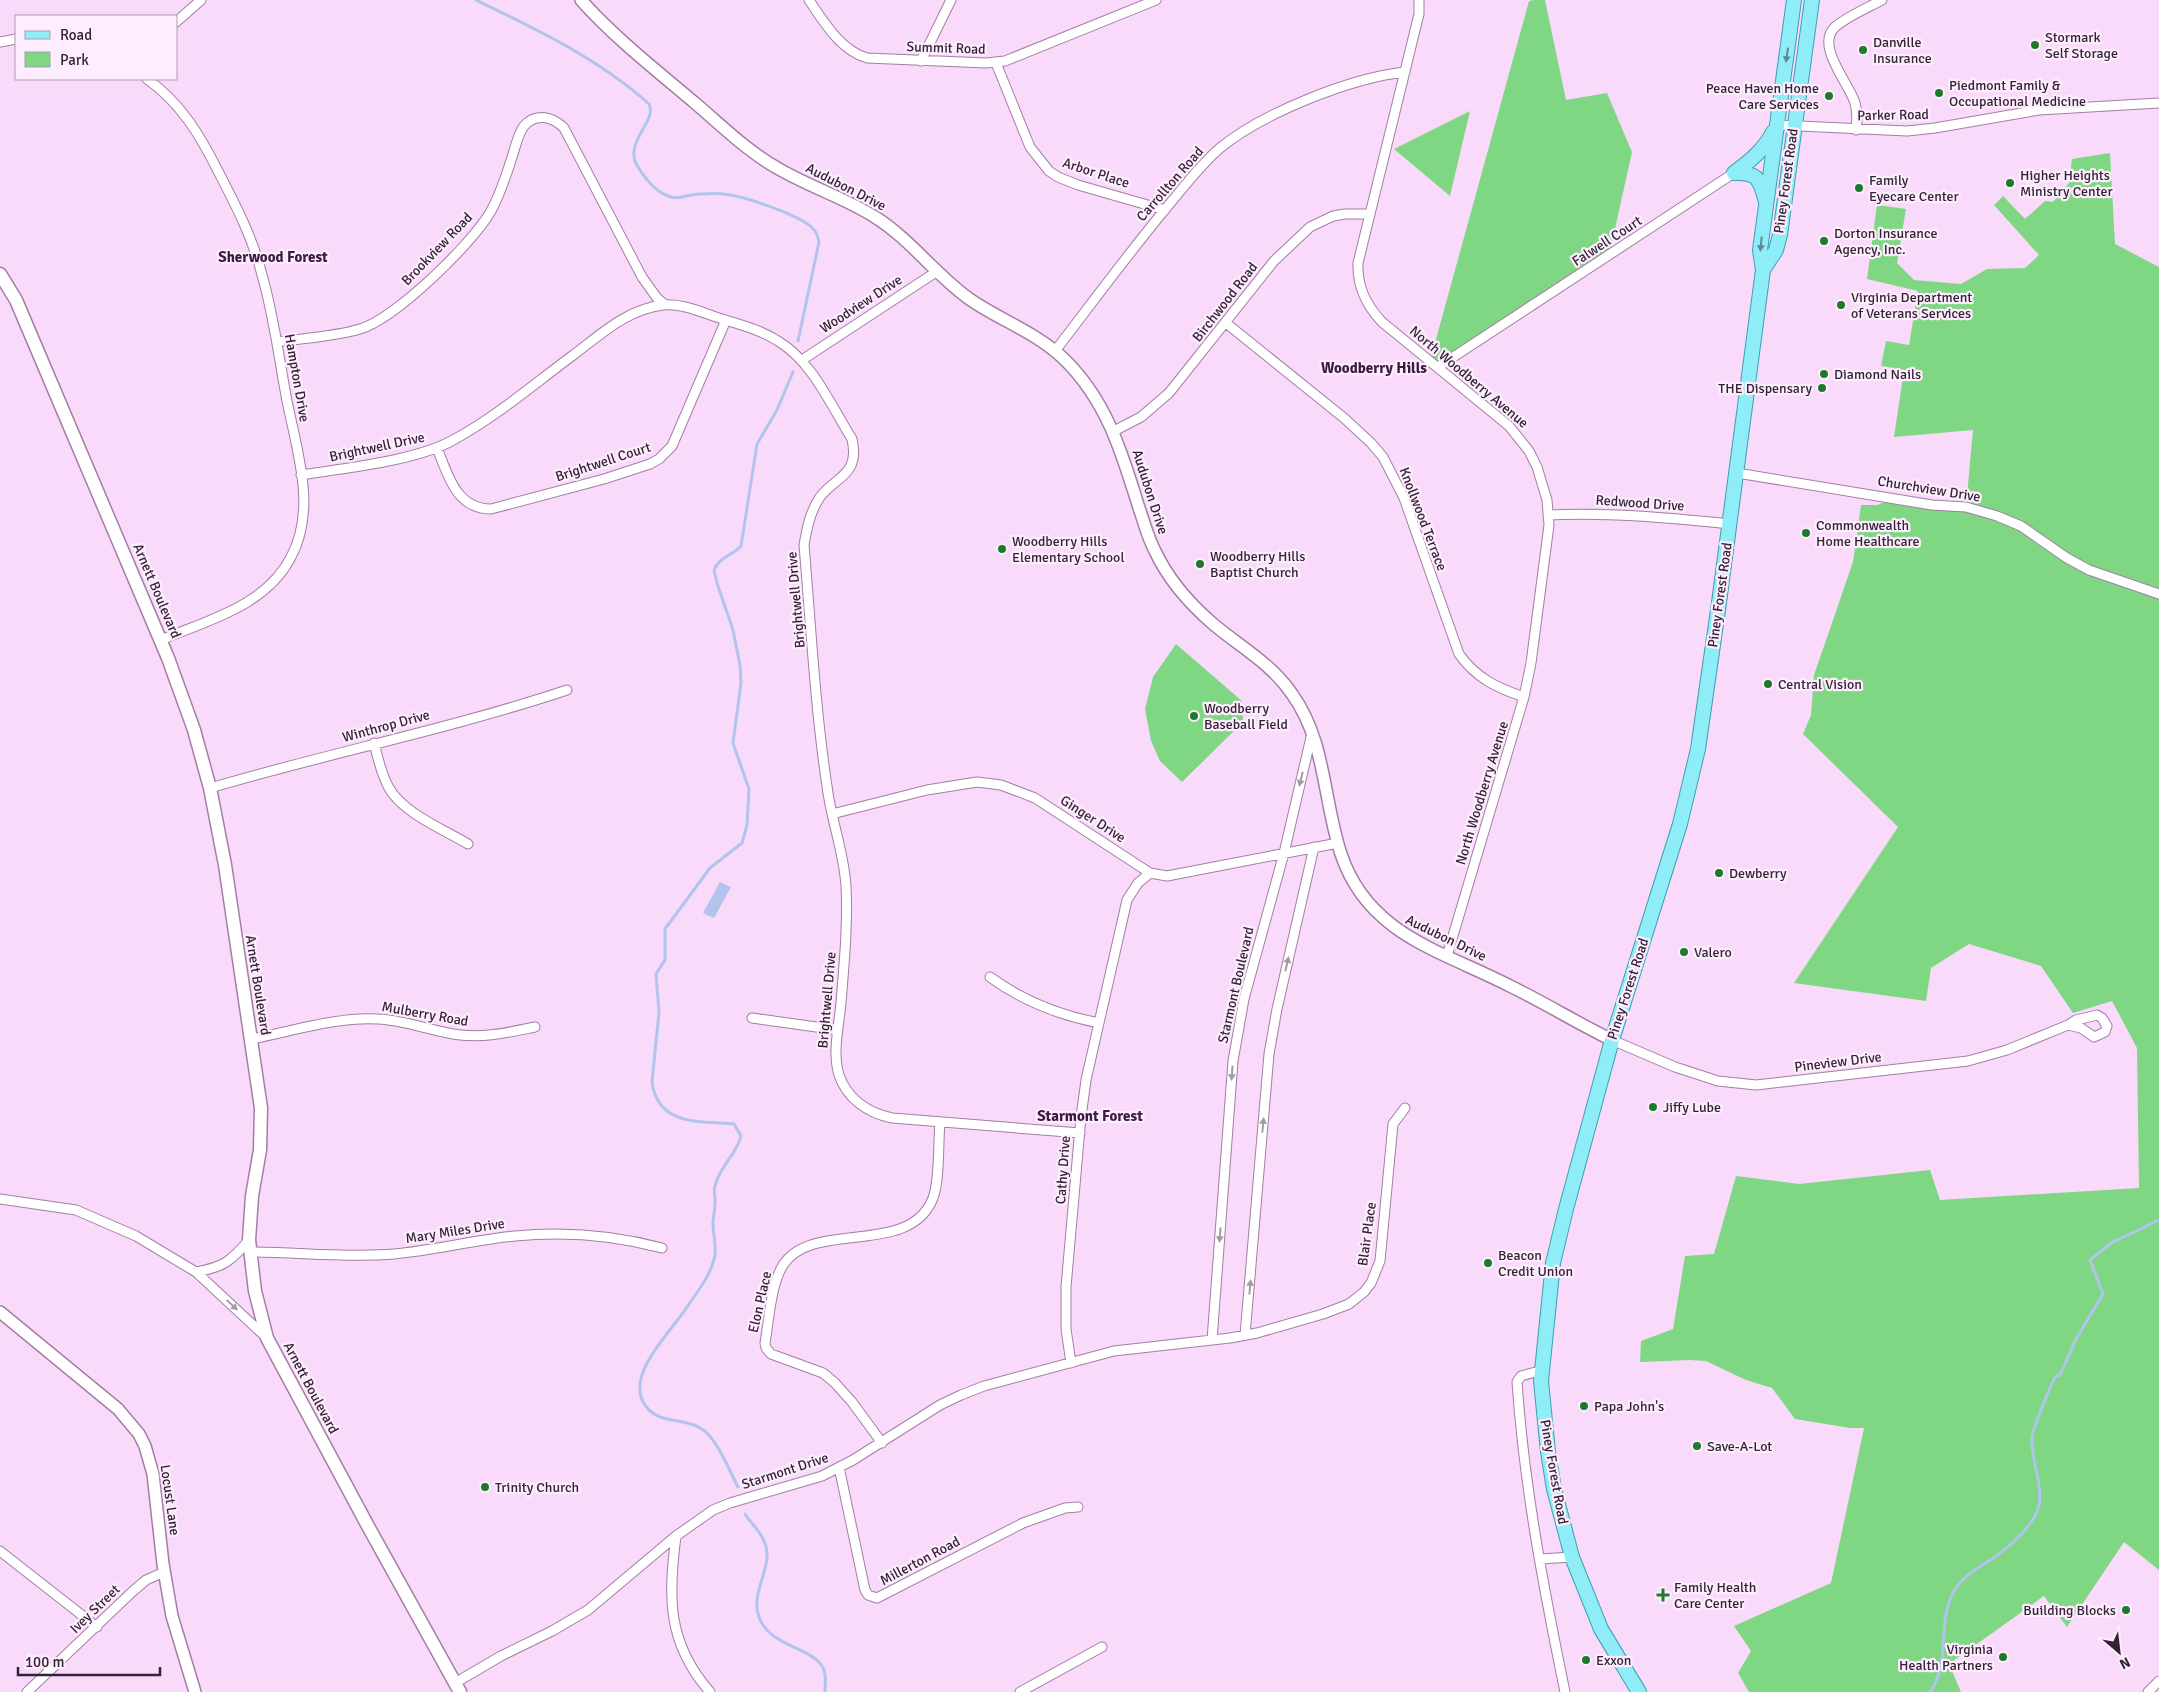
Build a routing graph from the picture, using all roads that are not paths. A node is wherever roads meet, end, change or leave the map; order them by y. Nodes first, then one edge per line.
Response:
1 (201, 0) edge
2 (581, 0) edge
3 (809, 0) edge
4 (951, 0) edge
5 (1156, 0) edge
6 (1812, 0) edge
7 (1882, 0) edge
8 (1422, 1) edge
9 (1793, 2) edge
10 (178, 20) edge
11 (15, 39) edge
12 (0, 42) edge
13 (921, 61) junction
14 (996, 63) junction
15 (1405, 72) junction
16 (148, 80) edge
17 (2159, 103) edge
18 (1777, 125) junction
19 (1794, 125) junction
20 (1856, 130) junction
21 (1792, 140) junction
22 (1768, 156) junction
23 (1734, 173) junction
24 (1766, 205) junction
25 (1165, 210) junction
26 (1369, 214) junction
27 (1780, 235) junction
28 (1763, 270) junction
29 (936, 272) junction
30 (0, 274) edge
31 (665, 305) junction
32 (726, 320) junction
33 (1226, 323) junction
34 (277, 342) junction
35 (1055, 351) junction
36 (802, 360) junction
37 (1438, 367) junction
38 (1114, 431) junction
39 (437, 448) junction
40 (1737, 473) junction
41 (302, 475) junction
42 (1548, 515) junction
43 (1730, 524) junction
44 (2159, 594) edge
45 (161, 640) junction
46 (567, 690) dead end
47 (1524, 697) junction
48 (1313, 732) junction
49 (374, 743) junction
50 (210, 788) junction
51 (832, 814) junction
52 (1338, 843) junction
53 (468, 844) dead end
54 (1314, 847) junction
55 (1284, 854) junction
56 (1150, 873) junction
57 (1447, 956) junction
58 (990, 977) dead end
59 (752, 1018) dead end
60 (1099, 1023) junction
61 (2068, 1025) dead end
62 (536, 1027) dead end
63 (838, 1030) junction
64 (251, 1039) junction
65 (1612, 1040) junction
66 (1405, 1108) dead end
67 (940, 1122) junction
68 (1080, 1133) junction
69 (0, 1199) edge
70 (250, 1246) junction
71 (662, 1248) dead end
72 (196, 1272) junction
73 (0, 1312) edge
74 (1246, 1335) junction
75 (267, 1338) junction
76 (1212, 1340) junction
77 (1070, 1362) junction
78 (1543, 1370) junction
79 (882, 1443) junction
80 (839, 1467) junction
81 (1078, 1507) dead end
82 (676, 1536) junction
83 (0, 1551) edge
84 (1572, 1557) junction
85 (1540, 1559) junction
86 (164, 1572) junction
87 (97, 1627) junction
88 (1102, 1647) dead end
89 (2159, 1681) edge
90 (458, 1688) edge
91 (704, 1690) edge
92 (27, 1692) edge
93 (195, 1692) edge
94 (1020, 1692) edge
95 (1565, 1692) edge
96 (1639, 1692) edge
97 (2148, 1692) edge

1 - 10 street
2 - 29 street, Audubon Drive
3 - 13 street, Summit Road
4 - 13 street
5 - 14 street, Summit Road
6 - 19 main road, Piney Forest Road
7 - 20 street
8 - 15 street, North Woodberry Avenue
9 -> 18 main road, Piney Forest Road
11 - 12 street
13 - 14 street, Summit Road
14 - 25 street, Arbor Place
15 - 25 street, Carrollton Road
15 - 26 street, North Woodberry Avenue
16 - 34 street, Hampton Drive
17 - 20 street, Parker Road
18 - 19 street, Parker Road
18 - 22 main road, Piney Forest Road
18 - 23 main road
19 - 20 street, Parker Road
19 - 21 main road, Piney Forest Road
21 - 22 street, Falwell Court
21 - 27 main road, Piney Forest Road
22 - 23 street, Falwell Court
22 - 24 main road, Piney Forest Road
22 - 27 main road
23 - 24 main road
23 - 37 street, Falwell Court
24 -> 28 main road, Piney Forest Road
25 - 35 street, Carrollton Road
26 - 33 street, Birchwood Road
26 - 37 street, North Woodberry Avenue
27 - 28 main road, Piney Forest Road
28 - 40 main road, Piney Forest Road
29 - 35 street, Audubon Drive
29 - 36 street, Woodview Drive
30 - 45 main road, Arnett Boulevard
31 - 32 street, Brightwell Drive
31 - 34 street, Brookview Road
31 - 39 street, Brightwell Drive
32 - 36 street, Brightwell Drive
32 - 39 street, Brightwell Court
33 - 38 street, Birchwood Road
33 - 47 street, Knollwood Terrace
34 - 41 street, Hampton Drive
35 - 38 street, Audubon Drive
36 - 51 street, Brightwell Drive
37 - 42 street, North Woodberry Avenue
38 - 48 street, Audubon Drive
39 - 41 street, Brightwell Drive
40 - 43 main road, Piney Forest Road
40 - 44 street, Churchview Drive
41 - 45 street, Hampton Drive
42 - 43 street, Redwood Drive
42 - 47 street, North Woodberry Avenue
43 - 65 main road, Piney Forest Road
45 - 50 main road, Arnett Boulevard
46 - 49 street, Winthrop Drive
47 - 57 street, North Woodberry Avenue
48 - 52 street, Audubon Drive
48 -> 55 street, Starmont Boulevard
49 - 50 street, Winthrop Drive
49 - 53 street
50 - 64 main road, Arnett Boulevard
51 - 56 street, Ginger Drive
51 - 63 street, Brightwell Drive
52 - 54 street, Ginger Drive
52 - 57 street, Audubon Drive
54 - 55 street, Ginger Drive
74 -> 54 street
55 - 56 street, Ginger Drive
55 -> 76 street, Starmont Boulevard
56 - 60 street, Cathy Drive
57 - 65 street, Audubon Drive
58 - 60 street
59 - 63 street
60 - 68 street, Cathy Drive
61 - 65 street, Pineview Drive
62 - 64 street, Mulberry Road
63 - 67 street, Brightwell Drive
64 - 70 main road, Arnett Boulevard
65 - 78 main road, Piney Forest Road
66 - 74 street, Blair Place
67 - 68 street, Brightwell Drive
67 - 79 street, Elon Place
68 - 77 street, Cathy Drive
69 - 72 street
70 - 71 street, Mary Miles Drive
70 - 72 street
70 - 75 main road, Arnett Boulevard
72 -> 75 street
73 - 86 street, Locust Lane
74 - 76 street, Blair Place
75 - 90 main road, Arnett Boulevard
76 - 77 street, Starmont Drive
77 - 79 street, Starmont Drive
78 - 84 main road, Piney Forest Road
78 - 85 street
79 - 80 street, Starmont Drive
80 - 81 street, Millerton Road
80 - 82 street, Starmont Drive
82 - 90 street, Starmont Drive
82 - 91 street
83 - 87 street
84 - 85 street
84 - 96 main road, Piney Forest Road
85 - 95 street
86 - 87 street, Ivey Street
86 - 93 street, Locust Lane
87 - 92 street, Ivey Street
88 - 94 street
89 - 97 street

